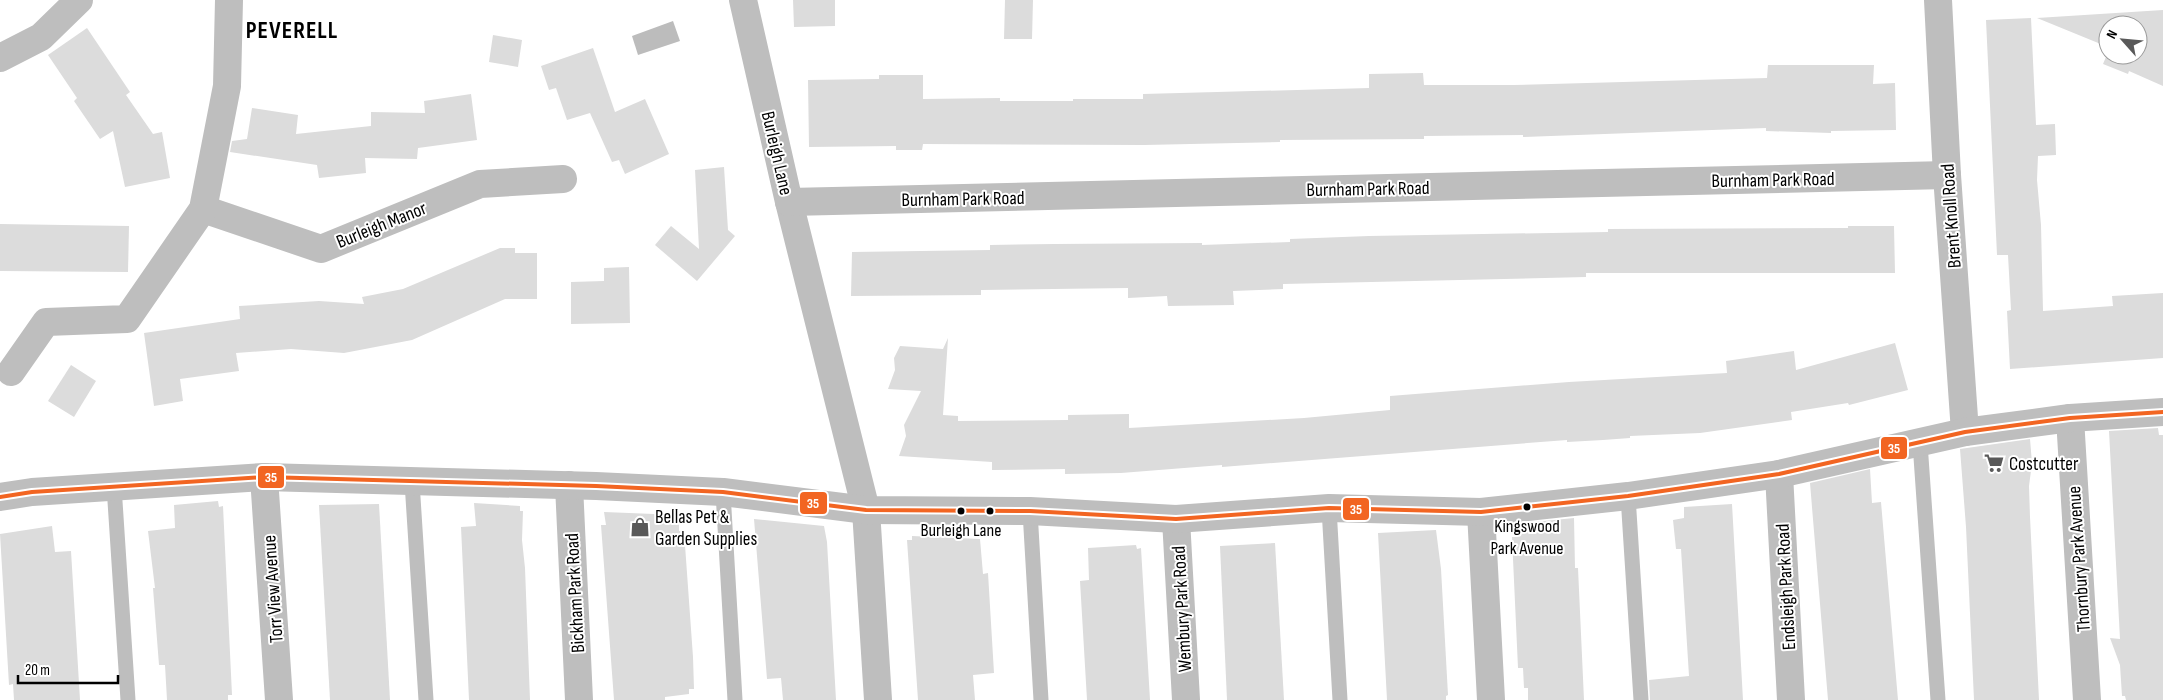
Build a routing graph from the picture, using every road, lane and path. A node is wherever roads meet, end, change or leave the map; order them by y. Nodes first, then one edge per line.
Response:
1 (79, 0) edge
2 (229, 0) edge
3 (743, 0) edge
4 (1938, 0) edge
5 (0, 58) edge
6 (1946, 175) junction
7 (563, 179) dead end
8 (789, 202) junction
9 (203, 209) junction
10 (11, 372) dead end
11 (2163, 412) edge
12 (2070, 418) junction
13 (1965, 432) junction
14 (1920, 443) junction
15 (1779, 474) junction
16 (264, 477) junction
17 (412, 482) junction
18 (569, 485) junction
19 (114, 486) junction
20 (723, 492) junction
21 (1628, 496) junction
22 (0, 497) edge
23 (1328, 508) junction
24 (866, 510) junction
25 (1030, 511) junction
26 (1481, 512) junction
27 (1176, 519) junction
28 (128, 700) edge
29 (279, 700) edge
30 (426, 700) edge
31 (579, 700) edge
32 (735, 700) edge
33 (878, 700) edge
34 (1041, 700) edge
35 (1186, 700) edge
36 (1340, 700) edge
37 (1492, 700) edge
38 (1641, 700) edge
39 (1791, 700) edge
40 (1938, 700) edge
41 (2087, 700) edge

1 - 5 street
2 - 9 street
3 - 8 street, Burleigh Lane
4 - 6 street, Brent Knoll Road
6 - 8 street, Burnham Park Road
6 - 13 street, Brent Knoll Road
7 - 9 street, Burleigh Manor
8 - 24 street, Burleigh Lane
9 - 10 street
11 - 12 street
12 - 13 street
12 - 41 street, Thornbury Park Avenue
13 - 14 street
14 - 15 street
14 - 40 lane
15 - 21 street
15 - 39 street, Endsleigh Park Road
16 - 17 street
16 - 19 street
16 - 29 street, Torr View Avenue
17 - 18 street
17 - 30 lane
18 - 20 street
18 - 31 street, Bickham Park Road
19 - 22 street
19 - 28 lane
20 - 24 street
20 - 32 lane
21 - 26 street
21 - 38 lane
23 - 26 street
23 - 27 street
23 - 36 lane
24 - 25 street
24 - 33 street, Burleigh Lane
25 - 27 street
25 - 34 lane
26 - 37 street
27 - 35 street, Wembury Park Road

